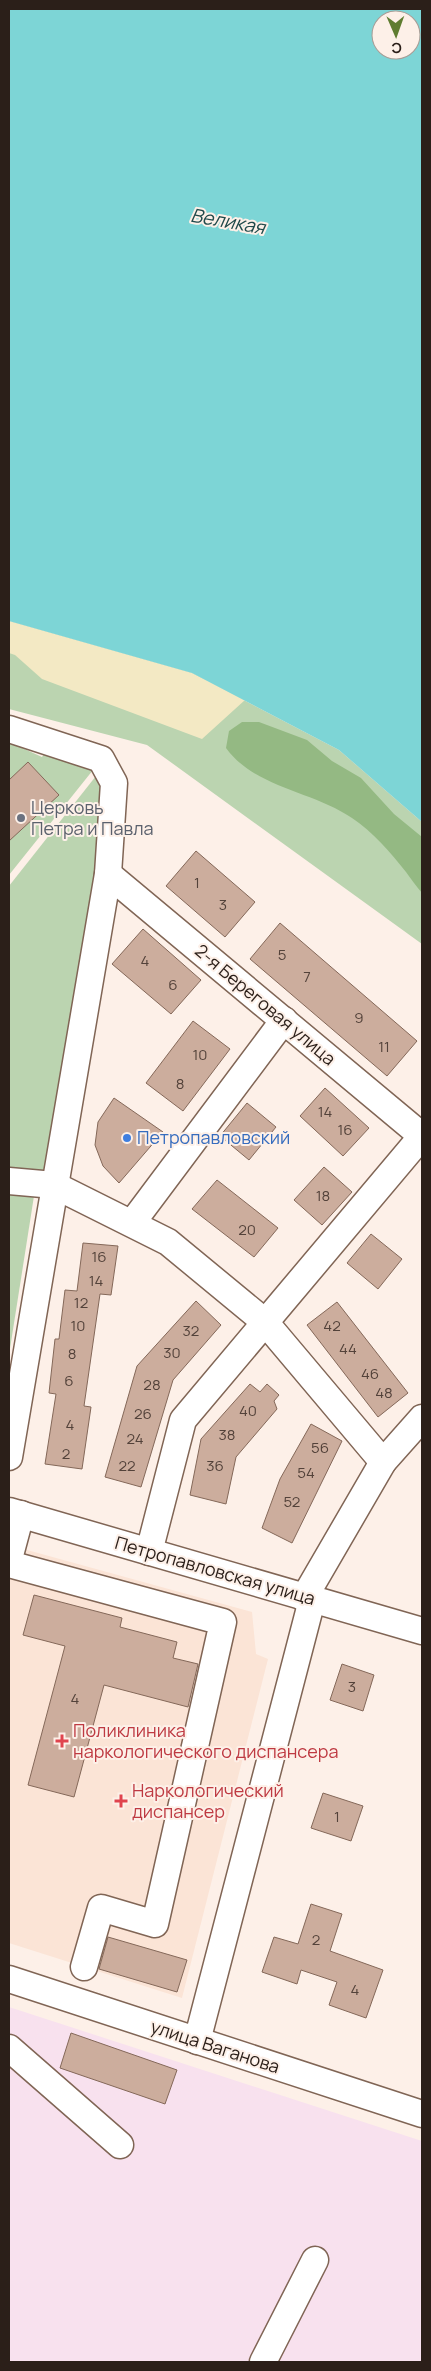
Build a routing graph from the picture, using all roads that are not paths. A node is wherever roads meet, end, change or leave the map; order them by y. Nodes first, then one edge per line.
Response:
1 (9, 729) edge
2 (108, 874) junction
3 (284, 1020) junction
4 (422, 1136) edge
5 (9, 1181) edge
6 (54, 1185) junction
7 (132, 1223) junction
8 (265, 1322) junction
9 (422, 1418) edge
10 (9, 1457) edge
11 (383, 1462) junction
12 (15, 1512) edge
13 (149, 1552) junction
14 (9, 1559) edge
15 (9, 1564) edge
16 (308, 1599) junction
17 (422, 1632) edge
18 (84, 1967) dead end
19 (9, 1979) edge
20 (197, 2042) junction
21 (9, 2048) edge
22 (422, 2114) edge
23 (120, 2145) dead end
24 (315, 2260) dead end
25 (263, 2362) edge

1 - 2 street
2 - 3 street, 2-я Береговая улица
2 - 6 street
3 - 4 street, 2-я Береговая улица
3 - 7 street
4 - 8 street
5 - 6 street
6 - 7 street
6 - 10 street
7 - 8 street
8 - 11 street
8 - 13 street
9 - 11 street
11 - 16 street
12 - 13 street, Петропавловская улица
12 - 14 street
13 - 16 street, Петропавловская улица
15 - 18 street
16 - 17 street, Петропавловская улица
16 - 20 street
19 - 20 street, улица Ваганова
20 - 22 street, улица Ваганова
21 - 23 street
24 - 25 street

